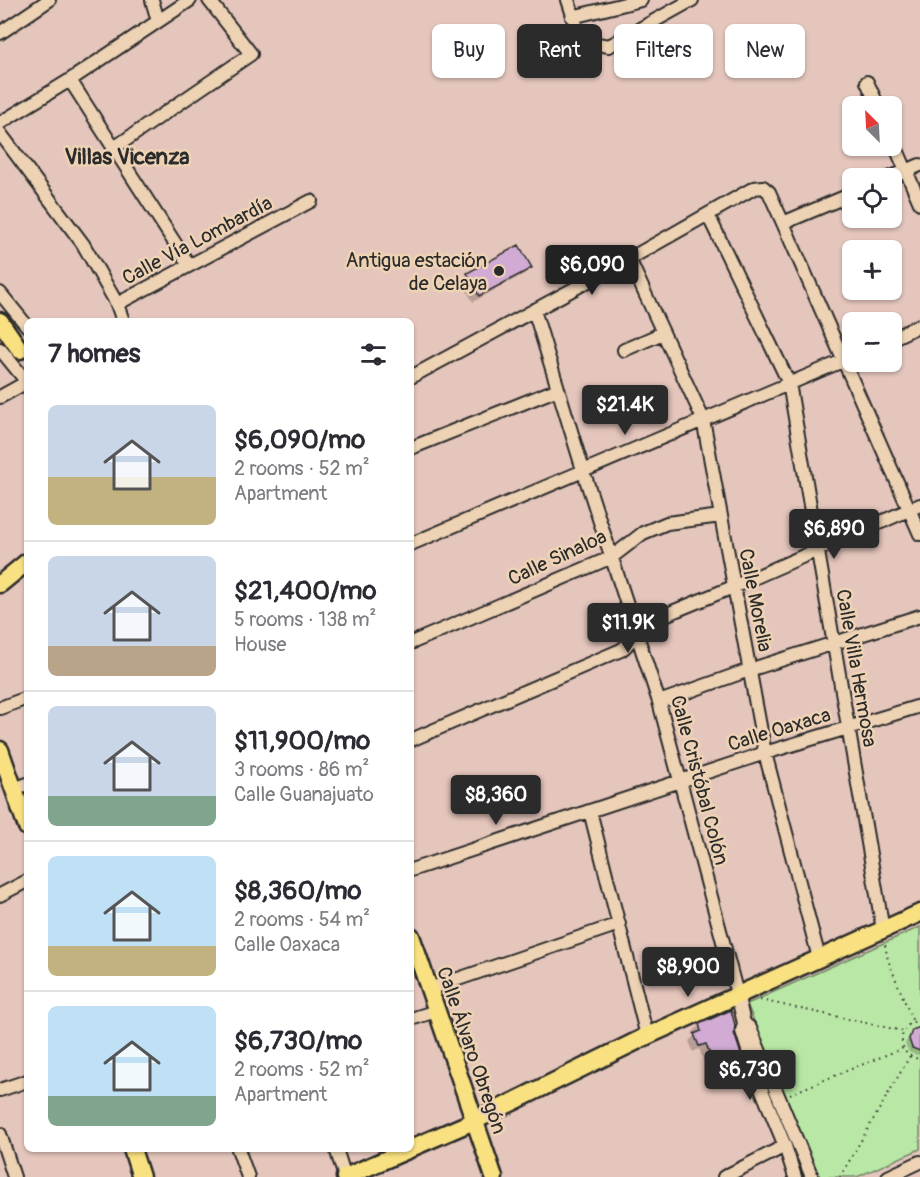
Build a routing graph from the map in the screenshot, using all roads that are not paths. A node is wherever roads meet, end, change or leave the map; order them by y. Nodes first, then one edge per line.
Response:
1 (49, 0) edge
2 (152, 0) edge
3 (190, 0) edge
4 (209, 0) edge
5 (568, 0) edge
6 (641, 0) edge
7 (692, 0) edge
8 (572, 17) junction
9 (158, 21) junction
10 (0, 33) edge
11 (70, 80) junction
12 (867, 82) dead end
13 (873, 96) edge
14 (0, 123) edge
15 (0, 133) edge
16 (114, 148) junction
17 (900, 156) edge
18 (920, 165) edge
19 (906, 171) junction
20 (902, 173) edge
21 (842, 198) edge
22 (311, 201) dead end
23 (920, 203) edge
24 (708, 215) junction
25 (783, 223) junction
26 (629, 259) junction
27 (189, 265) junction
28 (0, 293) edge
29 (117, 304) junction
30 (534, 310) junction
31 (122, 318) edge
32 (0, 321) edge
33 (24, 322) edge
34 (920, 326) edge
35 (663, 333) junction
36 (902, 334) edge
37 (0, 337) edge
38 (842, 348) edge
39 (624, 350) dead end
40 (11, 351) edge
41 (842, 361) edge
42 (853, 372) edge
43 (414, 375) edge
44 (24, 376) edge
45 (789, 383) junction
46 (24, 384) edge
47 (558, 388) junction
48 (0, 397) edge
49 (704, 419) junction
50 (414, 447) edge
51 (583, 470) junction
52 (914, 507) edge
53 (721, 516) junction
54 (920, 534) edge
55 (414, 543) edge
56 (817, 550) junction
57 (612, 557) junction
58 (24, 565) edge
59 (24, 575) edge
60 (0, 586) edge
61 (733, 587) junction
62 (920, 616) edge
63 (636, 631) junction
64 (414, 642) edge
65 (834, 643) junction
66 (749, 670) junction
67 (24, 699) edge
68 (659, 702) junction
69 (920, 706) edge
70 (0, 708) edge
71 (848, 729) junction
72 (414, 739) edge
73 (0, 750) edge
74 (765, 753) junction
75 (680, 782) junction
76 (20, 786) edge
77 (24, 809) edge
78 (590, 811) junction
79 (414, 869) edge
80 (24, 883) edge
81 (0, 895) edge
82 (920, 913) edge
83 (619, 924) junction
84 (883, 930) junction
85 (414, 945) edge
86 (819, 958) junction
87 (429, 989) junction
88 (737, 994) junction
89 (436, 1011) junction
90 (414, 1018) edge
91 (744, 1023) junction
92 (647, 1036) junction
93 (24, 1082) edge
94 (0, 1090) edge
95 (474, 1121) junction
96 (0, 1134) edge
97 (785, 1146) junction
98 (414, 1147) edge
99 (133, 1152) edge
100 (239, 1152) edge
101 (337, 1152) edge
102 (403, 1152) edge
103 (920, 1162) edge
104 (14, 1177) edge
105 (141, 1177) edge
106 (248, 1177) edge
107 (345, 1177) edge
108 (494, 1177) edge
109 (724, 1177) edge
110 (795, 1177) edge
111 (812, 1177) edge
112 (888, 1177) edge

1 - 10 street
2 - 9 street
3 - 9 street
4 - 16 street
5 - 8 street
6 - 8 street
7 - 8 street
9 - 11 street
11 - 14 street
11 - 16 street
12 - 13 street
15 - 29 street
16 - 27 street
17 - 19 street
18 - 19 street
19 - 20 street
19 - 23 street
21 - 25 street
22 - 27 street, Calle Vía Lombardía
24 - 25 street
24 - 26 street
24 - 45 street, Calle Villa Hermosa
25 - 38 street
26 - 30 street
26 - 35 street, Calle Morelia
27 - 29 street, Calle Vía Lombardía
28 - 33 street
29 - 31 street, Calle Vía Lombardía
30 - 43 street
30 - 47 street, Calle Cristóbal Colón
32 - 40 main road
34 - 36 street
35 - 39 street
35 - 49 street, Calle Morelia
37 - 40 main road
40 - 44 street
41 - 45 street
42 - 52 street
45 - 49 street
45 - 56 street, Calle Villa Hermosa
46 - 48 street
47 - 50 street
47 - 51 street, Calle Cristóbal Colón
49 - 51 street
49 - 53 street, Calle Morelia
51 - 55 street
51 - 57 street, Calle Cristóbal Colón
52 - 54 street
52 - 56 street
53 - 57 street, Calle Sinaloa
53 - 61 street, Calle Morelia
56 - 61 street
56 - 65 street, Calle Villa Hermosa
57 - 63 street, Calle Cristóbal Colón
57 - 64 street, Calle Sinaloa
58 - 60 main road
59 - 60 street
61 - 63 street
61 - 66 street, Calle Morelia
62 - 65 street
63 - 68 street, Calle Cristóbal Colón
63 - 72 street
65 - 66 street
65 - 71 street, Calle Villa Hermosa
66 - 68 street
66 - 74 street, Calle Morelia
67 - 70 street
68 - 75 street, Calle Cristóbal Colón
69 - 71 street, Calle Oaxaca
71 - 74 street, Calle Oaxaca
71 - 84 street, Calle Villa Hermosa
73 - 76 main road
74 - 75 street, Calle Oaxaca
74 - 86 street, Calle Morelia
75 - 78 street, Calle Oaxaca
75 - 88 street, Calle Cristóbal Colón
76 - 77 main road
78 - 79 street, Calle Oaxaca
78 - 83 street
80 - 81 street
82 - 84 main road
83 - 87 street
83 - 92 street
84 - 86 main road
85 - 87 main road, Calle Álvaro Obregón
86 - 88 main road
87 - 89 main road, Calle Álvaro Obregón
88 - 91 street, Calle Cristóbal Colón
88 - 92 main road
89 - 90 street
89 - 95 main road, Calle Álvaro Obregón
91 - 97 street
91 - 111 street
92 - 95 main road
93 - 94 street
95 - 98 main road
95 - 108 main road, Calle Álvaro Obregón
96 - 104 street
97 - 109 street
97 - 110 street
99 - 105 main road
100 - 106 street
101 - 107 street
102 - 107 main road
103 - 112 street

